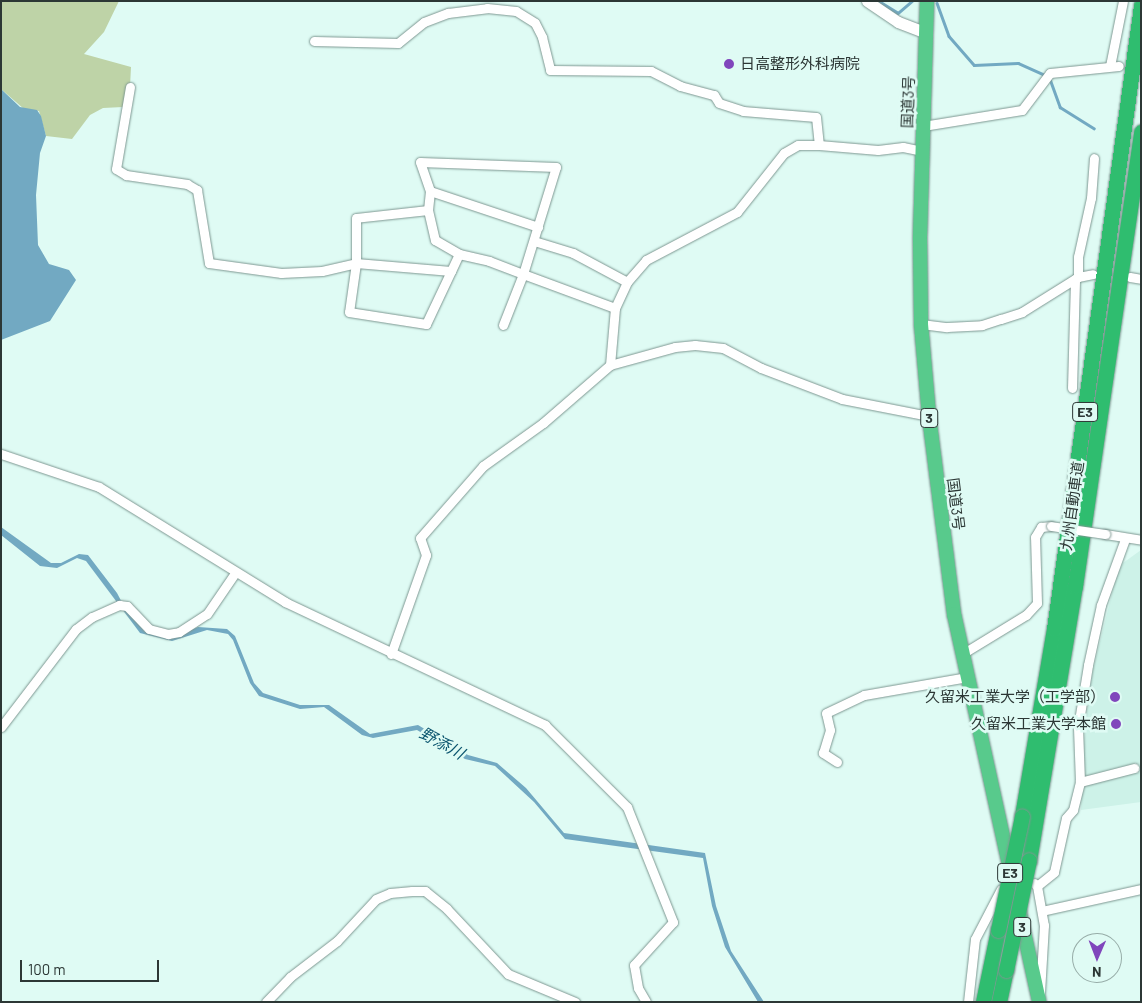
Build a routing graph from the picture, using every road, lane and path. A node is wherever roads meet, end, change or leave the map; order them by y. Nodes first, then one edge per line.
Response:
1 (867, 1) edge
2 (927, 1) edge
3 (1123, 1) edge
4 (1141, 6) edge
5 (926, 32) junction
6 (314, 41) dead end
7 (130, 87) dead end
8 (923, 126) junction
9 (1141, 132) edge
10 (819, 145) junction
11 (922, 151) junction
12 (1094, 158) dead end
13 (430, 190) junction
14 (428, 210) junction
15 (538, 227) junction
16 (534, 241) junction
17 (459, 254) junction
18 (356, 263) junction
19 (451, 271) junction
20 (523, 274) junction
21 (1093, 274) dead end
22 (1130, 277) dead end
23 (1077, 278) junction
24 (1141, 279) edge
25 (627, 282) junction
26 (615, 308) junction
27 (502, 324) dead end
28 (921, 324) junction
29 (610, 365) junction
30 (1072, 388) dead end
31 (929, 416) junction
32 (1, 454) edge
33 (1125, 539) junction
34 (1141, 540) edge
35 (235, 573) junction
36 (390, 654) junction
37 (962, 654) junction
38 (967, 677) junction
39 (1, 727) edge
40 (836, 762) dead end
41 (1134, 768) dead end
42 (1080, 782) junction
43 (1007, 860) junction
44 (1037, 886) junction
45 (1141, 889) edge
46 (1042, 911) junction
47 (1039, 1000) edge
48 (266, 1002) edge
49 (575, 1002) edge
50 (646, 1002) edge
51 (968, 1002) edge
52 (983, 1002) edge
53 (999, 1002) edge

1 - 5 street
2 - 5 highway, 国道3号 / 3
3 - 8 street
4 - 52 highway, 九州自動車道 / E3, bridge
5 - 8 highway, 国道3号 / 3
6 - 10 street
7 - 18 street
8 - 11 highway, 国道3号 / 3
9 - 53 highway, 九州自動車道 / E3, bridge
10 - 11 street
10 - 25 street
11 - 28 highway, 国道3号 / 3
12 - 23 street
13 - 14 street
13 - 15 street
13 - 15 street
14 - 17 street
14 - 18 street
15 - 16 street
16 - 20 street
16 - 25 street
17 - 19 street
17 - 20 street
18 - 19 street
18 - 19 street
20 - 26 street
20 - 27 street
21 - 23 street
22 - 24 street
23 - 28 street
23 - 30 street
25 - 26 street
26 - 29 street
28 - 31 highway, 国道3号 / 3
29 - 31 street
29 - 36 street
31 - 37 highway, 国道3号 / 3
32 - 35 street
33 - 34 street
33 - 37 street, bridge
33 - 42 street
35 - 36 street
35 - 39 street
36 - 50 street
37 - 38 highway, 国道3号 / 3
38 - 40 street
38 - 43 highway, 国道3号 / 3
41 - 42 street
42 - 44 street
43 - 44 street
43 - 47 highway, 国道3号 / 3
43 - 51 street
44 - 46 street
45 - 46 street
46 - 47 street
48 - 49 street

